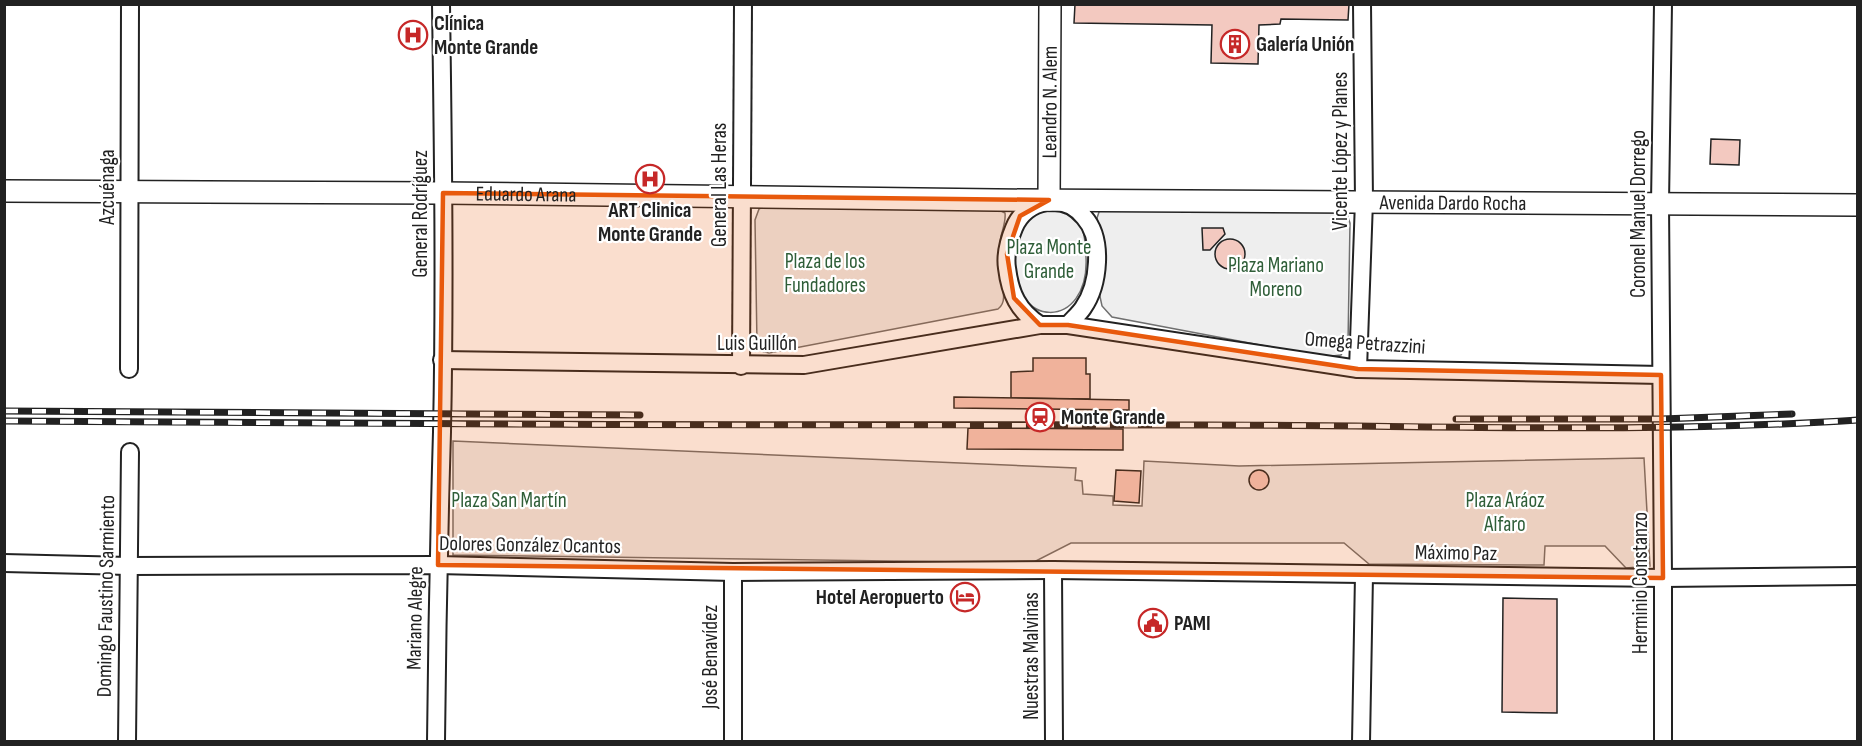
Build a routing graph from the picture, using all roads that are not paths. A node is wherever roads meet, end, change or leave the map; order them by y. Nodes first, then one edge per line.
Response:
1 (130, 4) edge
2 (441, 4) edge
3 (743, 4) edge
4 (1050, 4) edge
5 (1362, 4) edge
6 (1663, 4) edge
7 (4, 191) edge
8 (129, 192) junction
9 (443, 193) junction
10 (742, 198) junction
11 (1049, 200) junction
12 (1364, 201) junction
13 (1660, 202) junction
14 (1857, 204) edge
15 (1040, 325) junction
16 (1068, 325) junction
17 (442, 360) junction
18 (741, 366) junction
19 (129, 369) dead end
20 (1358, 369) junction
21 (1661, 375) junction
22 (442, 424) joint
23 (1662, 424) joint
24 (130, 452) dead end
25 (4, 563) edge
26 (438, 565) junction
27 (129, 566) junction
28 (1053, 570) junction
29 (733, 572) junction
30 (1364, 575) junction
31 (1857, 576) edge
32 (1663, 579) junction
33 (128, 741) edge
34 (436, 741) edge
35 (733, 741) edge
36 (1054, 741) edge
37 (1361, 741) edge
38 (1663, 741) edge

1 - 8 street, Azcuénaga
2 - 9 street, General Rodríguez
3 - 10 street, General Las Heras
4 - 11 main road, Leandro N. Alem
5 - 12 street, Vicente López y Planes
6 - 13 street, Coronel Manuel Dorrego
7 - 8 main road, Eduardo Arana
8 - 9 main road, Eduardo Arana
8 - 19 street, Azcuénaga
9 - 10 main road, Eduardo Arana
9 - 17 street, General Rodríguez
10 - 11 main road, Eduardo Arana
10 - 18 street, General Las Heras
11 - 12 main road, Avenida Dardo Rocha
11 - 15 street
11 - 16 street
12 - 13 main road, Avenida Dardo Rocha
12 - 20 street, Vicente López y Planes
13 - 14 main road, Avenida Dardo Rocha
13 - 21 street, Coronel Manuel Dorrego
15 - 16 street, Luis Guillón
15 - 18 street, Luis Guillón
16 - 20 street, Omega Petrazzini
17 - 18 street, Luis Guillón
17 - 22 street, General Rodríguez
20 - 21 street, Omega Petrazzini
21 - 23 street, Coronel Manuel Dorrego
22 - 26 street, Mariano Alegre
23 - 32 street, Herminio Constanzo
24 - 27 street, Domingo Faustino Sarmiento
25 - 27 street, Dolores González Ocantos
26 - 27 street, Dolores González Ocantos
26 - 29 street, Dolores González Ocantos
26 - 34 street, Mariano Alegre
27 - 33 street, Domingo Faustino Sarmiento
28 - 29 street, Dolores González Ocantos
28 - 30 street, Máximo Paz
28 - 36 street, Nuestras Malvinas
29 - 35 street, José Benavídez
30 - 32 street, Máximo Paz
30 - 37 street
31 - 32 street, Máximo Paz
32 - 38 street, Herminio Constanzo

